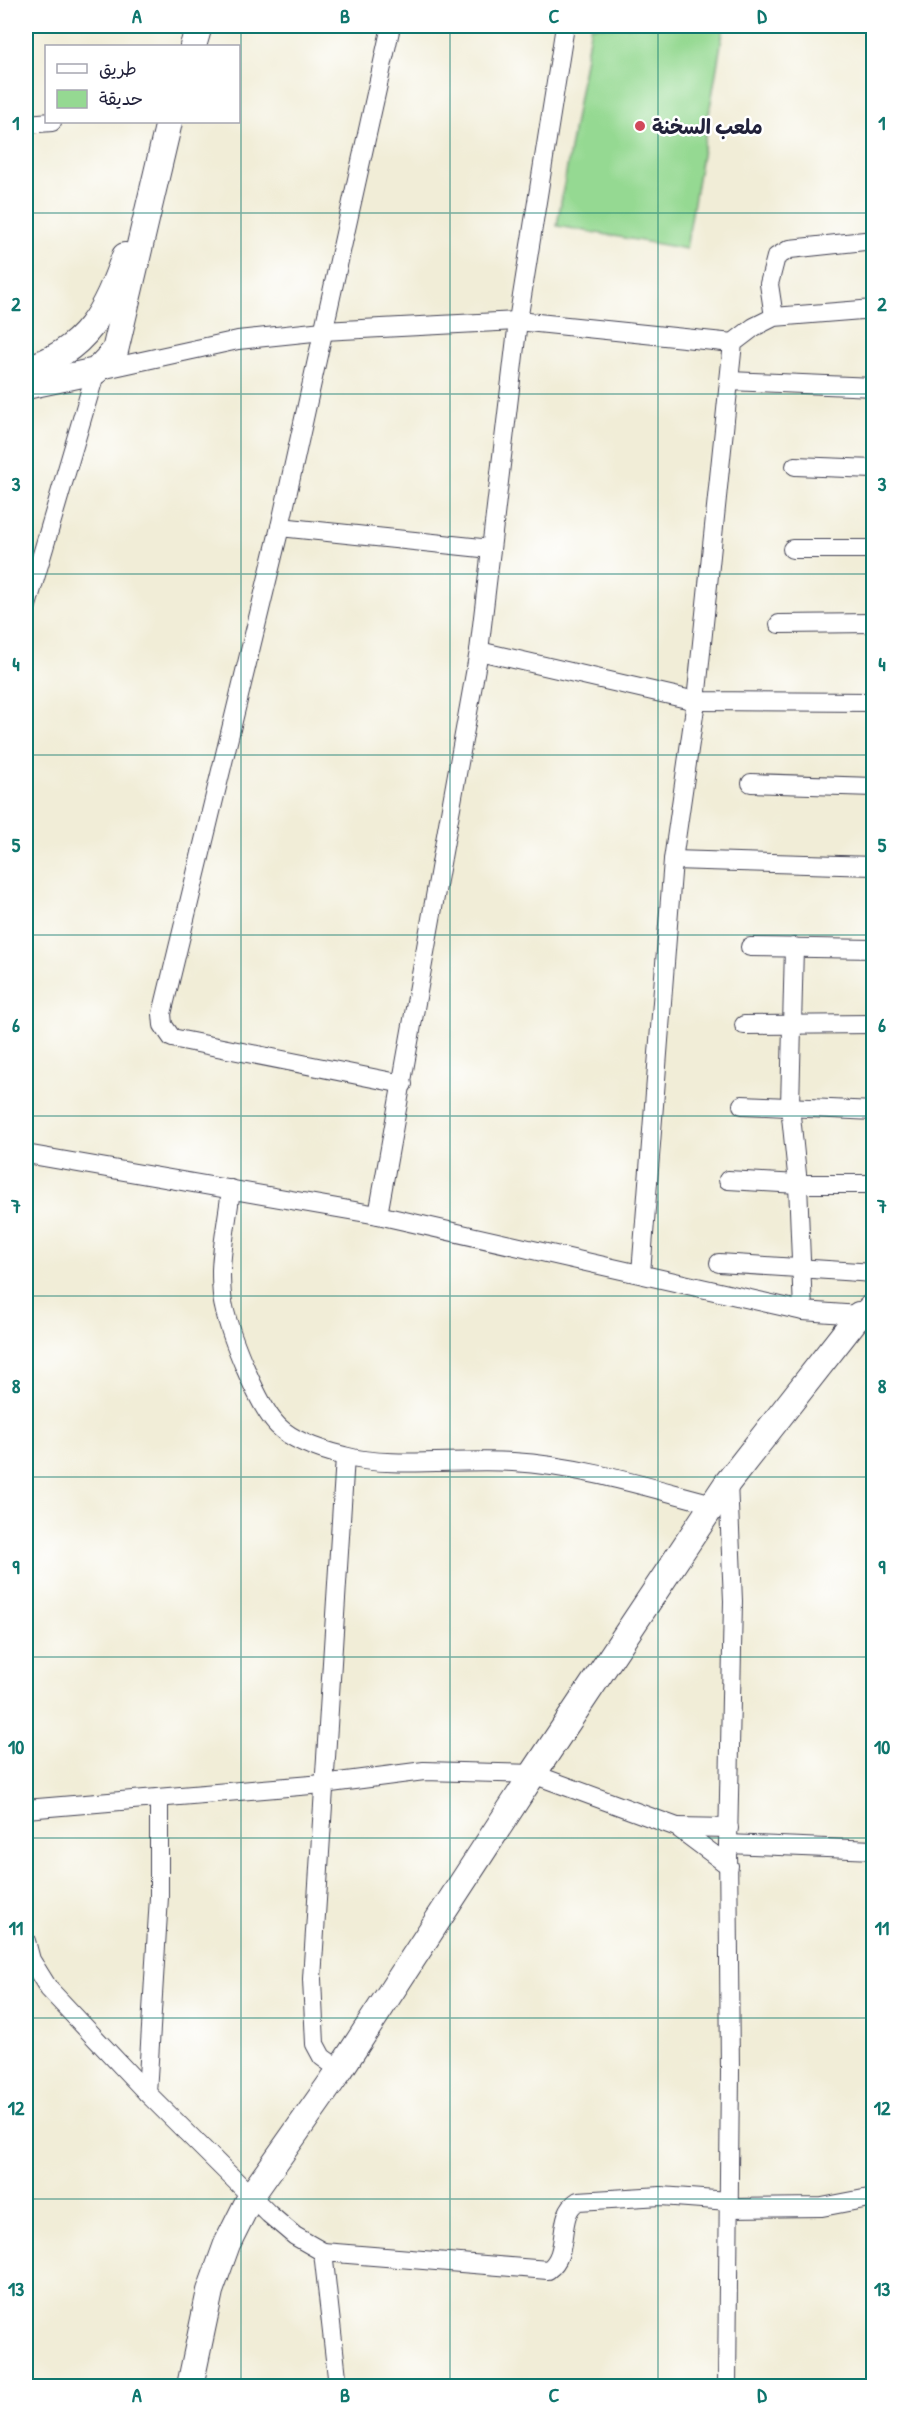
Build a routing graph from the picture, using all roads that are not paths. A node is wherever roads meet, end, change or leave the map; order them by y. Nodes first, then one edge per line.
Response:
1 (199, 26) edge
2 (391, 26) edge
3 (565, 26) edge
4 (193, 45) edge
5 (45, 123) edge
6 (169, 123) edge
7 (26, 124) edge
8 (149, 200) junction
9 (873, 240) edge
10 (873, 309) edge
11 (774, 316) junction
12 (518, 321) junction
13 (323, 331) junction
14 (80, 339) junction
15 (733, 343) junction
16 (115, 351) junction
17 (26, 369) edge
18 (96, 371) junction
19 (729, 381) junction
20 (26, 386) edge
21 (873, 387) edge
22 (795, 466) dead end
23 (873, 469) edge
24 (280, 527) junction
25 (491, 549) junction
26 (792, 549) dead end
27 (873, 549) edge
28 (26, 609) edge
29 (779, 624) dead end
30 (873, 624) edge
31 (479, 651) junction
32 (696, 701) junction
33 (873, 702) edge
34 (751, 783) dead end
35 (873, 787) edge
36 (673, 860) junction
37 (873, 866) edge
38 (750, 947) dead end
39 (794, 947) junction
40 (873, 949) edge
41 (873, 1024) edge
42 (744, 1025) dead end
43 (792, 1025) junction
44 (403, 1084) junction
45 (742, 1105) dead end
46 (790, 1106) junction
47 (873, 1111) edge
48 (26, 1154) edge
49 (728, 1180) dead end
50 (798, 1184) junction
51 (873, 1184) edge
52 (231, 1189) junction
53 (378, 1215) junction
54 (719, 1263) dead end
55 (802, 1269) junction
56 (641, 1273) junction
57 (873, 1273) edge
58 (869, 1310) edge
59 (803, 1311) junction
60 (345, 1457) junction
61 (728, 1482) junction
62 (713, 1504) junction
63 (533, 1774) junction
64 (323, 1784) junction
65 (159, 1799) junction
66 (26, 1809) edge
67 (677, 1827) junction
68 (729, 1836) junction
69 (873, 1850) edge
70 (729, 1866) junction
71 (26, 1941) edge
72 (340, 2070) junction
73 (147, 2093) junction
74 (251, 2196) junction
75 (873, 2197) edge
76 (729, 2205) junction
77 (323, 2252) junction
78 (190, 2386) edge
79 (338, 2386) edge
80 (727, 2386) edge

1 - 4 street
2 - 13 street
3 - 12 street
5 - 7 street
6 - 8 street
8 - 14 street
8 - 16 street
9 - 11 street
10 - 11 street
11 - 15 street
12 - 13 street
12 - 15 street
12 - 25 street
13 - 18 street
13 - 24 street
14 - 16 street
14 - 17 street
14 - 18 street
15 - 19 street
16 - 18 street
18 - 20 street
18 - 28 street
19 - 21 street
19 - 32 street
22 - 23 street
24 - 25 street
24 - 44 street
25 - 31 street
26 - 27 street
29 - 30 street
31 - 32 street
31 - 44 street
32 - 33 street
32 - 36 street
34 - 35 street
36 - 37 street
36 - 56 street
38 - 39 street
39 - 40 street
39 - 43 street
41 - 43 street
42 - 43 street
43 - 46 street
44 - 53 street
45 - 46 street
46 - 47 street
46 - 50 street
48 - 52 street
49 - 50 street
50 - 51 street
50 - 55 street
52 - 53 street
52 - 60 street
53 - 56 street
54 - 55 street
55 - 57 street
55 - 59 street
56 - 59 street
58 - 59 street
58 - 61 street
60 - 62 street
60 - 64 street
61 - 62 street
61 - 68 street
62 - 63 street
63 - 64 street
63 - 67 street
63 - 72 street
64 - 65 street
64 - 72 street
65 - 66 street
65 - 73 street
67 - 68 street
67 - 70 street
68 - 69 street
68 - 70 street
70 - 76 street
71 - 73 street
72 - 74 street
73 - 74 street
74 - 77 street
74 - 78 street
75 - 76 street
76 - 77 street
76 - 80 street
77 - 79 street

